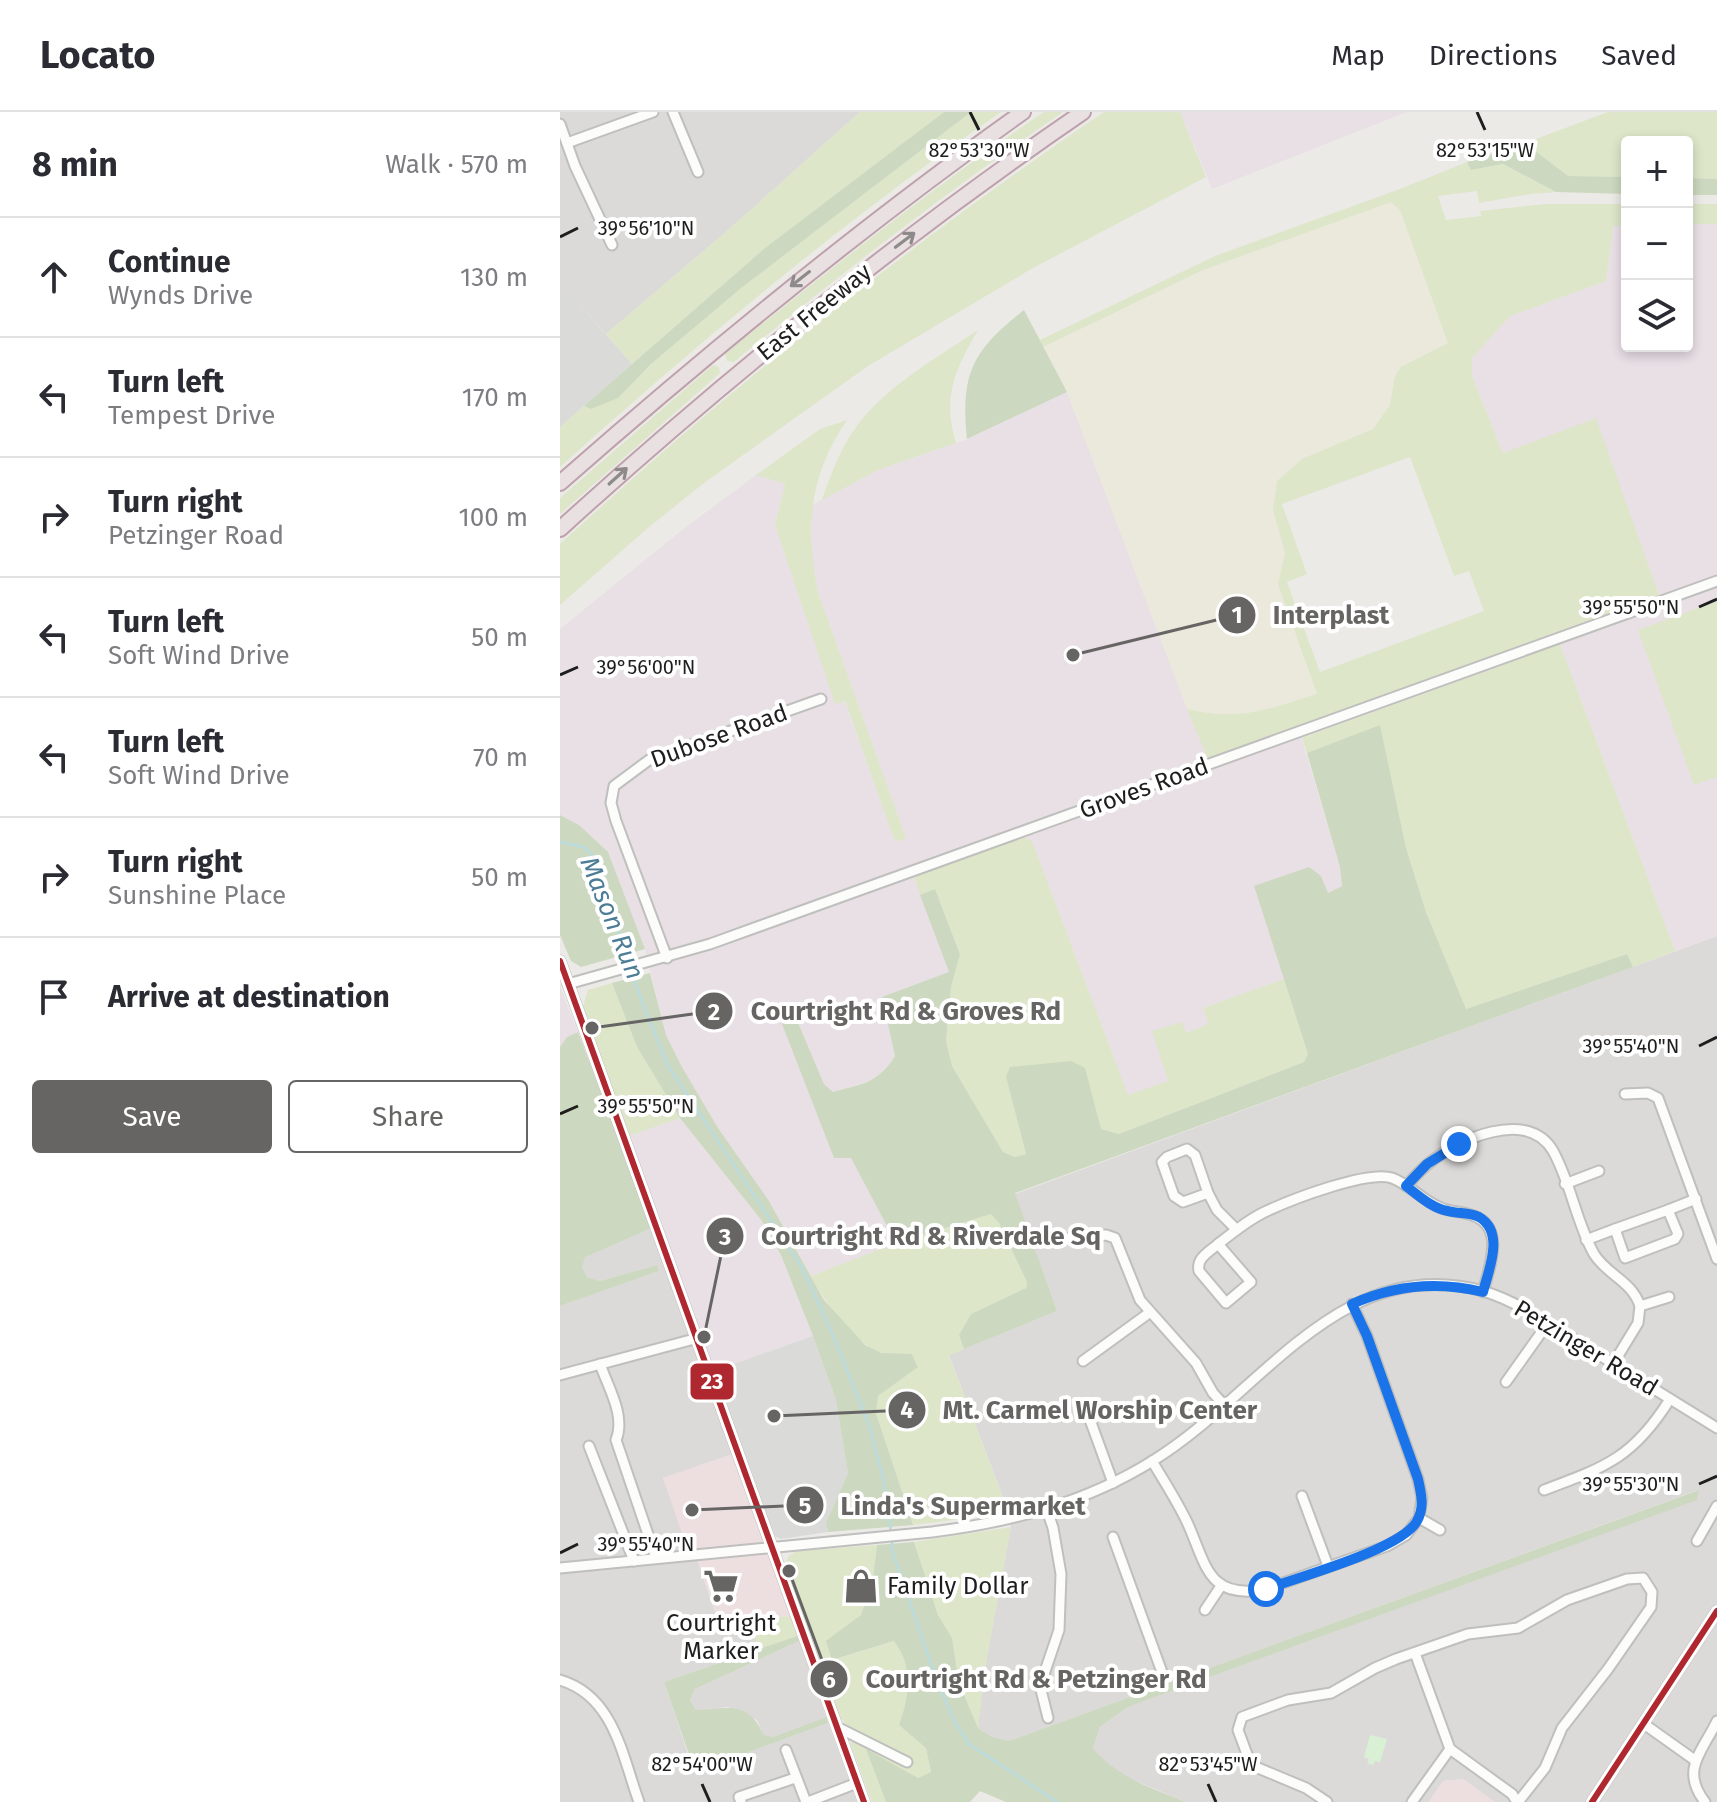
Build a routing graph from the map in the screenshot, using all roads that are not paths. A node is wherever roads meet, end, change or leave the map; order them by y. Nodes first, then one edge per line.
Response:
1 (653, 112) edge
2 (673, 112) edge
3 (1023, 112) edge
4 (1083, 112) edge
5 (560, 124) edge
6 (567, 143) junction
7 (698, 172) dead end
8 (612, 245) dead end
9 (560, 483) edge
10 (560, 529) edge
11 (1717, 581) edge
12 (821, 699) dead end
13 (667, 958) junction
14 (560, 961) edge
15 (568, 984) junction
16 (1625, 1094) dead end
17 (1599, 1171) dead end
18 (1565, 1184) junction
19 (1406, 1186) junction
20 (1208, 1193) junction
21 (1696, 1199) junction
22 (1668, 1210) junction
23 (1236, 1229) junction
24 (1615, 1229) junction
25 (1586, 1240) junction
26 (1038, 1241) dead end
27 (1218, 1244) junction
28 (1717, 1259) edge
29 (1483, 1292) junction
30 (1669, 1297) dead end
31 (1352, 1304) junction
32 (1640, 1306) junction
33 (1149, 1313) junction
34 (1548, 1323) junction
35 (698, 1338) junction
36 (1083, 1361) dead end
37 (600, 1364) junction
38 (1613, 1364) junction
39 (560, 1375) edge
40 (1506, 1382) dead end
41 (1670, 1399) junction
42 (1085, 1406) dead end
43 (1226, 1407) junction
44 (1717, 1428) edge
45 (589, 1446) dead end
46 (1152, 1461) junction
47 (1113, 1483) junction
48 (1544, 1490) dead end
49 (1302, 1496) dead end
50 (1717, 1506) edge
51 (1047, 1510) junction
52 (1419, 1518) junction
53 (1440, 1530) dead end
54 (1113, 1537) dead end
55 (1697, 1541) dead end
56 (772, 1546) junction
57 (656, 1558) junction
58 (634, 1561) junction
59 (1328, 1566) junction
60 (560, 1568) edge
61 (1221, 1586) junction
62 (1205, 1610) dead end
63 (1717, 1611) edge
64 (1415, 1653) junction
65 (1163, 1675) dead end
66 (560, 1680) edge
67 (1048, 1718) dead end
68 (1717, 1721) edge
69 (1644, 1724) junction
70 (837, 1727) junction
71 (1450, 1749) junction
72 (786, 1750) dead end
73 (1696, 1761) junction
74 (907, 1762) dead end
75 (795, 1778) junction
76 (857, 1783) junction
77 (639, 1802) edge
78 (741, 1802) edge
79 (807, 1802) edge
80 (864, 1802) edge
81 (1327, 1802) edge
82 (1412, 1802) edge
83 (1518, 1802) edge
84 (1592, 1802) edge
85 (1705, 1802) edge

1 - 6 street
2 - 7 street
3 -> 9 highway, East Freeway
10 -> 4 highway, East Freeway
5 - 6 street
6 - 8 street
11 - 13 street, Groves Road
12 - 13 street, Dubose Road
13 - 15 street, Groves Road
14 - 15 street
15 - 35 street
16 - 21 street
17 - 18 street
18 - 19 street
18 - 25 street
19 - 23 street
19 - 29 street
20 - 20 street
20 - 23 street
21 - 22 street
21 - 28 street
22 - 24 street
22 - 24 street
23 - 27 street
24 - 25 street
25 - 32 street
26 - 33 street
27 - 27 street
29 - 31 street, Petzinger Road
29 - 34 street, Petzinger Road
30 - 32 street
31 - 43 street, Petzinger Road
31 - 52 street
32 - 38 street
33 - 36 street
33 - 43 street
34 - 38 street, Petzinger Road
34 - 40 street
35 - 37 street
35 - 56 street
37 - 39 street
37 - 57 street
38 - 41 street, Petzinger Road
41 - 44 street, Petzinger Road
41 - 48 street
42 - 47 street
43 - 46 street, Petzinger Road
45 - 58 street
46 - 47 street, Petzinger Road
46 - 61 street
47 - 51 street, Petzinger Road
49 - 59 street
50 - 55 street
51 - 56 street, Petzinger Road
51 - 67 street
52 - 53 street
52 - 59 street
54 - 65 street
56 - 57 street, Petzinger Road
56 - 70 street
57 - 58 street, Petzinger Road
58 - 60 street, Petzinger Road
59 - 61 street
61 - 62 street
63 - 69 street
64 - 71 street
64 - 81 street
64 - 83 street
66 - 77 street
68 - 73 street
69 - 73 street
69 - 84 street
70 - 74 street
70 - 76 street
71 - 82 street
71 - 83 street
72 - 75 street
73 - 85 street
75 - 78 street
75 - 79 street
76 - 79 street
76 - 80 street

